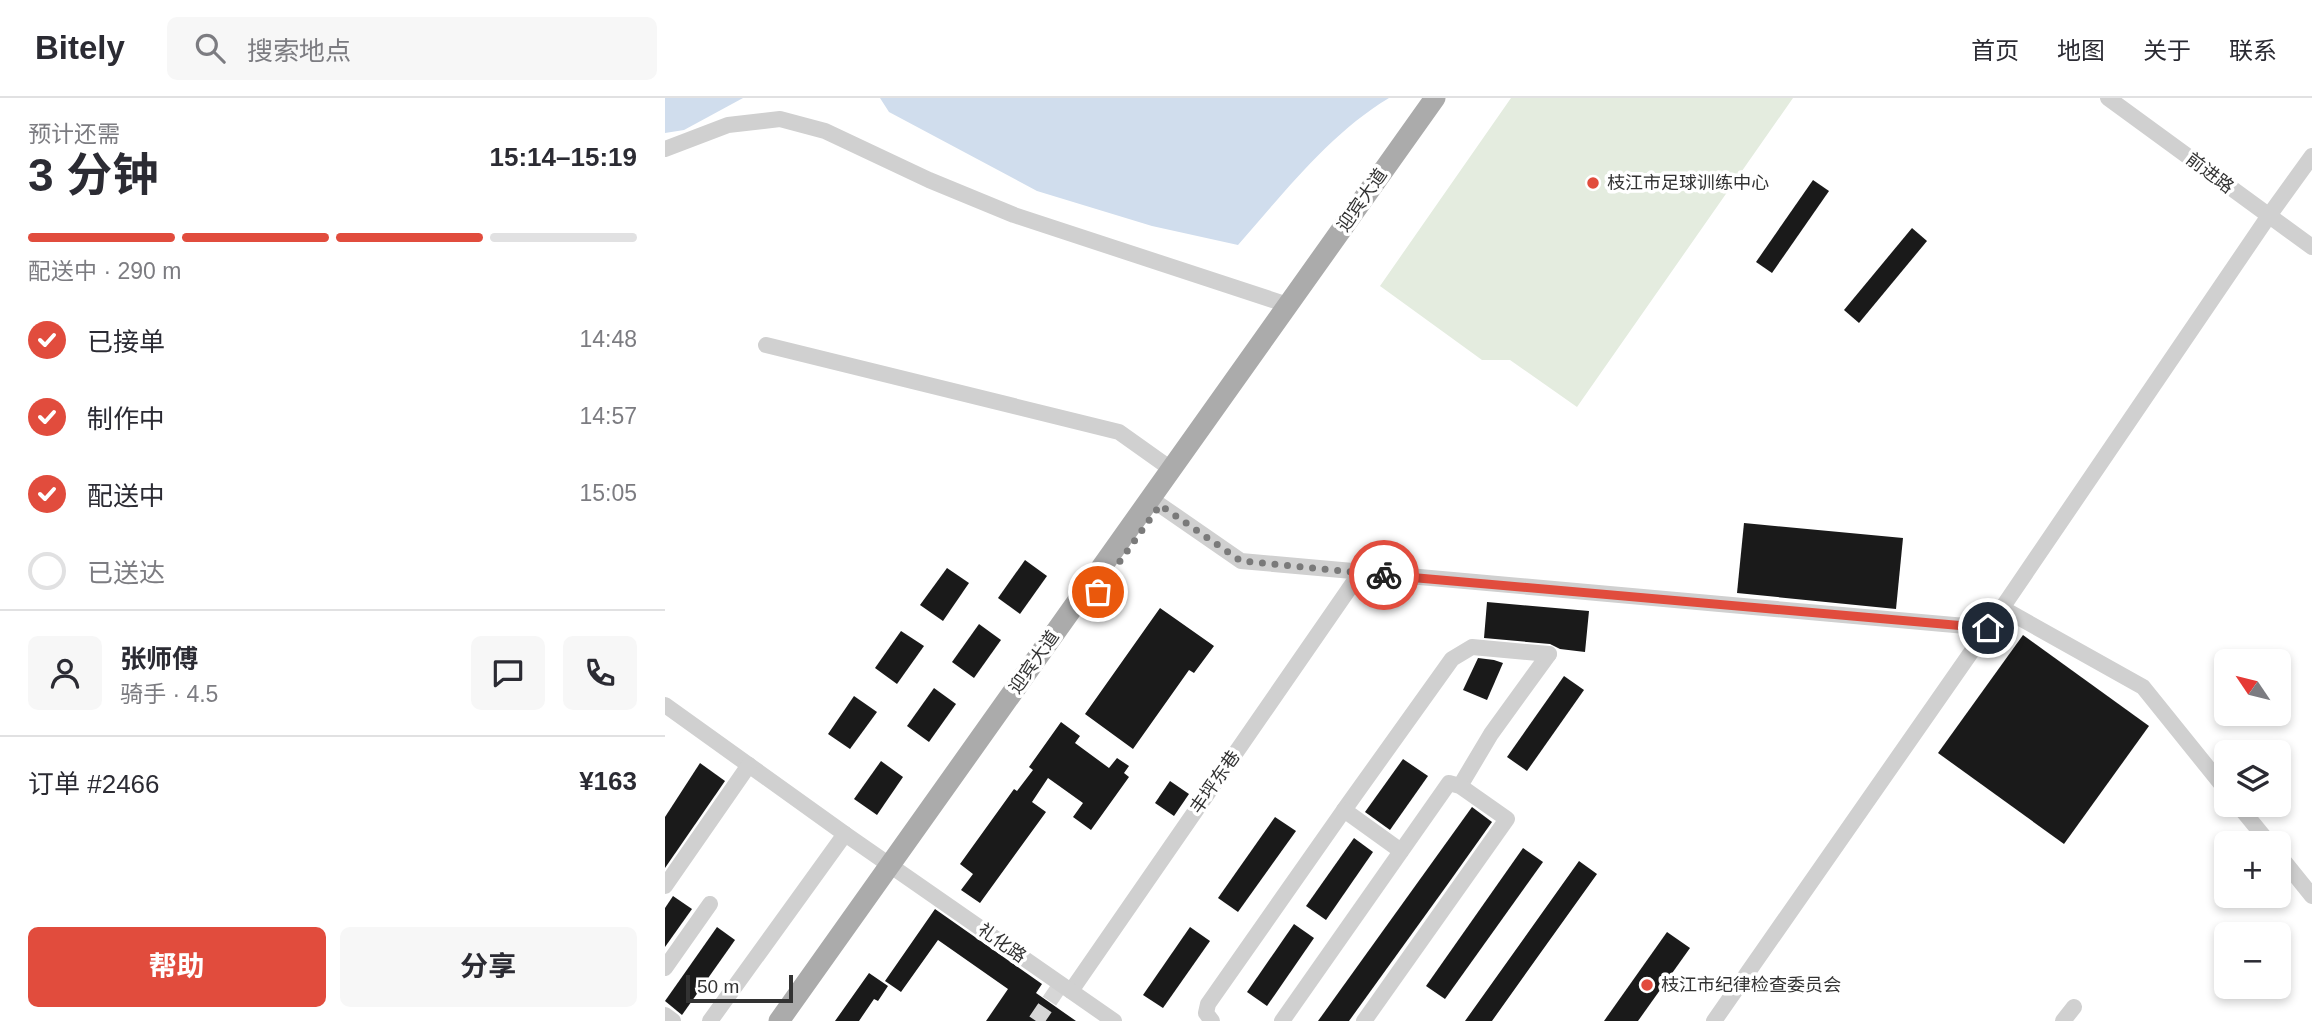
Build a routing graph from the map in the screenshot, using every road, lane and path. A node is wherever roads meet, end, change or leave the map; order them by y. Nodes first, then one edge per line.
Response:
1 (1434, 98) edge
2 (1449, 98) edge
3 (2108, 98) edge
4 (665, 149) edge
5 (2312, 156) edge
6 (2268, 217) junction
7 (2312, 247) edge
8 (1288, 304) junction
9 (766, 345) dead end
10 (1171, 469) junction
11 (1160, 505) junction
12 (1360, 573) junction
13 (2002, 608) junction
14 (1988, 628) junction
15 (665, 705) edge
16 (749, 765) junction
17 (2214, 775) edge
18 (1460, 786) junction
19 (1344, 810) junction
20 (2248, 817) edge
21 (2259, 831) edge
22 (845, 834) junction
23 (1401, 851) junction
24 (895, 869) junction
25 (2291, 870) edge
26 (665, 886) edge
27 (2312, 896) edge
28 (710, 904) dead end
29 (665, 968) edge
30 (1071, 991) junction
31 (2074, 1007) dead end
32 (665, 1015) edge
33 (673, 1021) edge
34 (710, 1021) edge
35 (779, 1021) edge
36 (794, 1021) edge
37 (1114, 1021) edge
38 (1212, 1021) edge
39 (1282, 1021) edge
40 (1364, 1021) edge
41 (1714, 1021) edge
42 (2063, 1021) edge

1 - 8 main road, 迎宾大道
2 - 11 main road, 迎宾大道
3 - 6 street, 前进路
4 - 8 street
5 - 6 street
6 - 7 street, 前进路
6 - 13 street
8 - 10 main road, 迎宾大道
9 - 10 street
10 - 24 main road, 迎宾大道
11 - 12 street
11 - 24 main road, 迎宾大道
12 - 14 street
12 - 30 street, 丰坪东巷
13 - 14 street
13 - 17 street
14 - 41 street
15 - 16 street, 礼化路
16 - 22 street, 礼化路
16 - 26 street
18 - 19 street
18 - 23 street
18 - 40 street
19 - 23 street
19 - 38 street
20 - 21 street
22 - 24 street, 礼化路
22 - 34 street
23 - 39 street
24 - 30 street, 礼化路
24 - 35 main road, 迎宾大道
24 - 36 main road, 迎宾大道
25 - 27 street
28 - 29 street
30 - 37 street, 礼化路
31 - 42 street
32 - 33 street

